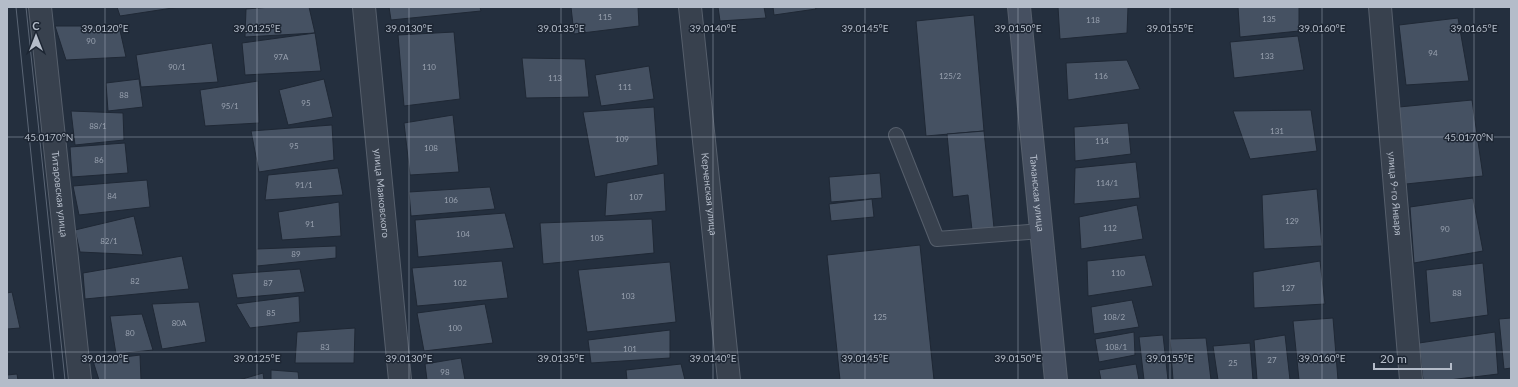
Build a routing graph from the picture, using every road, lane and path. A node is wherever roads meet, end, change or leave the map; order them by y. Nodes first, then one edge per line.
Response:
1 (40, 7) edge
2 (364, 7) edge
3 (690, 7) edge
4 (1019, 7) edge
5 (1380, 7) edge
6 (896, 135) dead end
7 (1041, 231) junction
8 (80, 380) edge
9 (400, 380) edge
10 (729, 380) edge
11 (1056, 380) edge
12 (1411, 380) edge

1 - 8 street, Титаровская улица
2 - 9 street, улица Маяковского
3 - 10 street, Керченская улица
4 - 7 street, Таманская улица
5 - 12 street, улица 9-го Января
6 - 7 lane
7 - 11 street, Таманская улица

